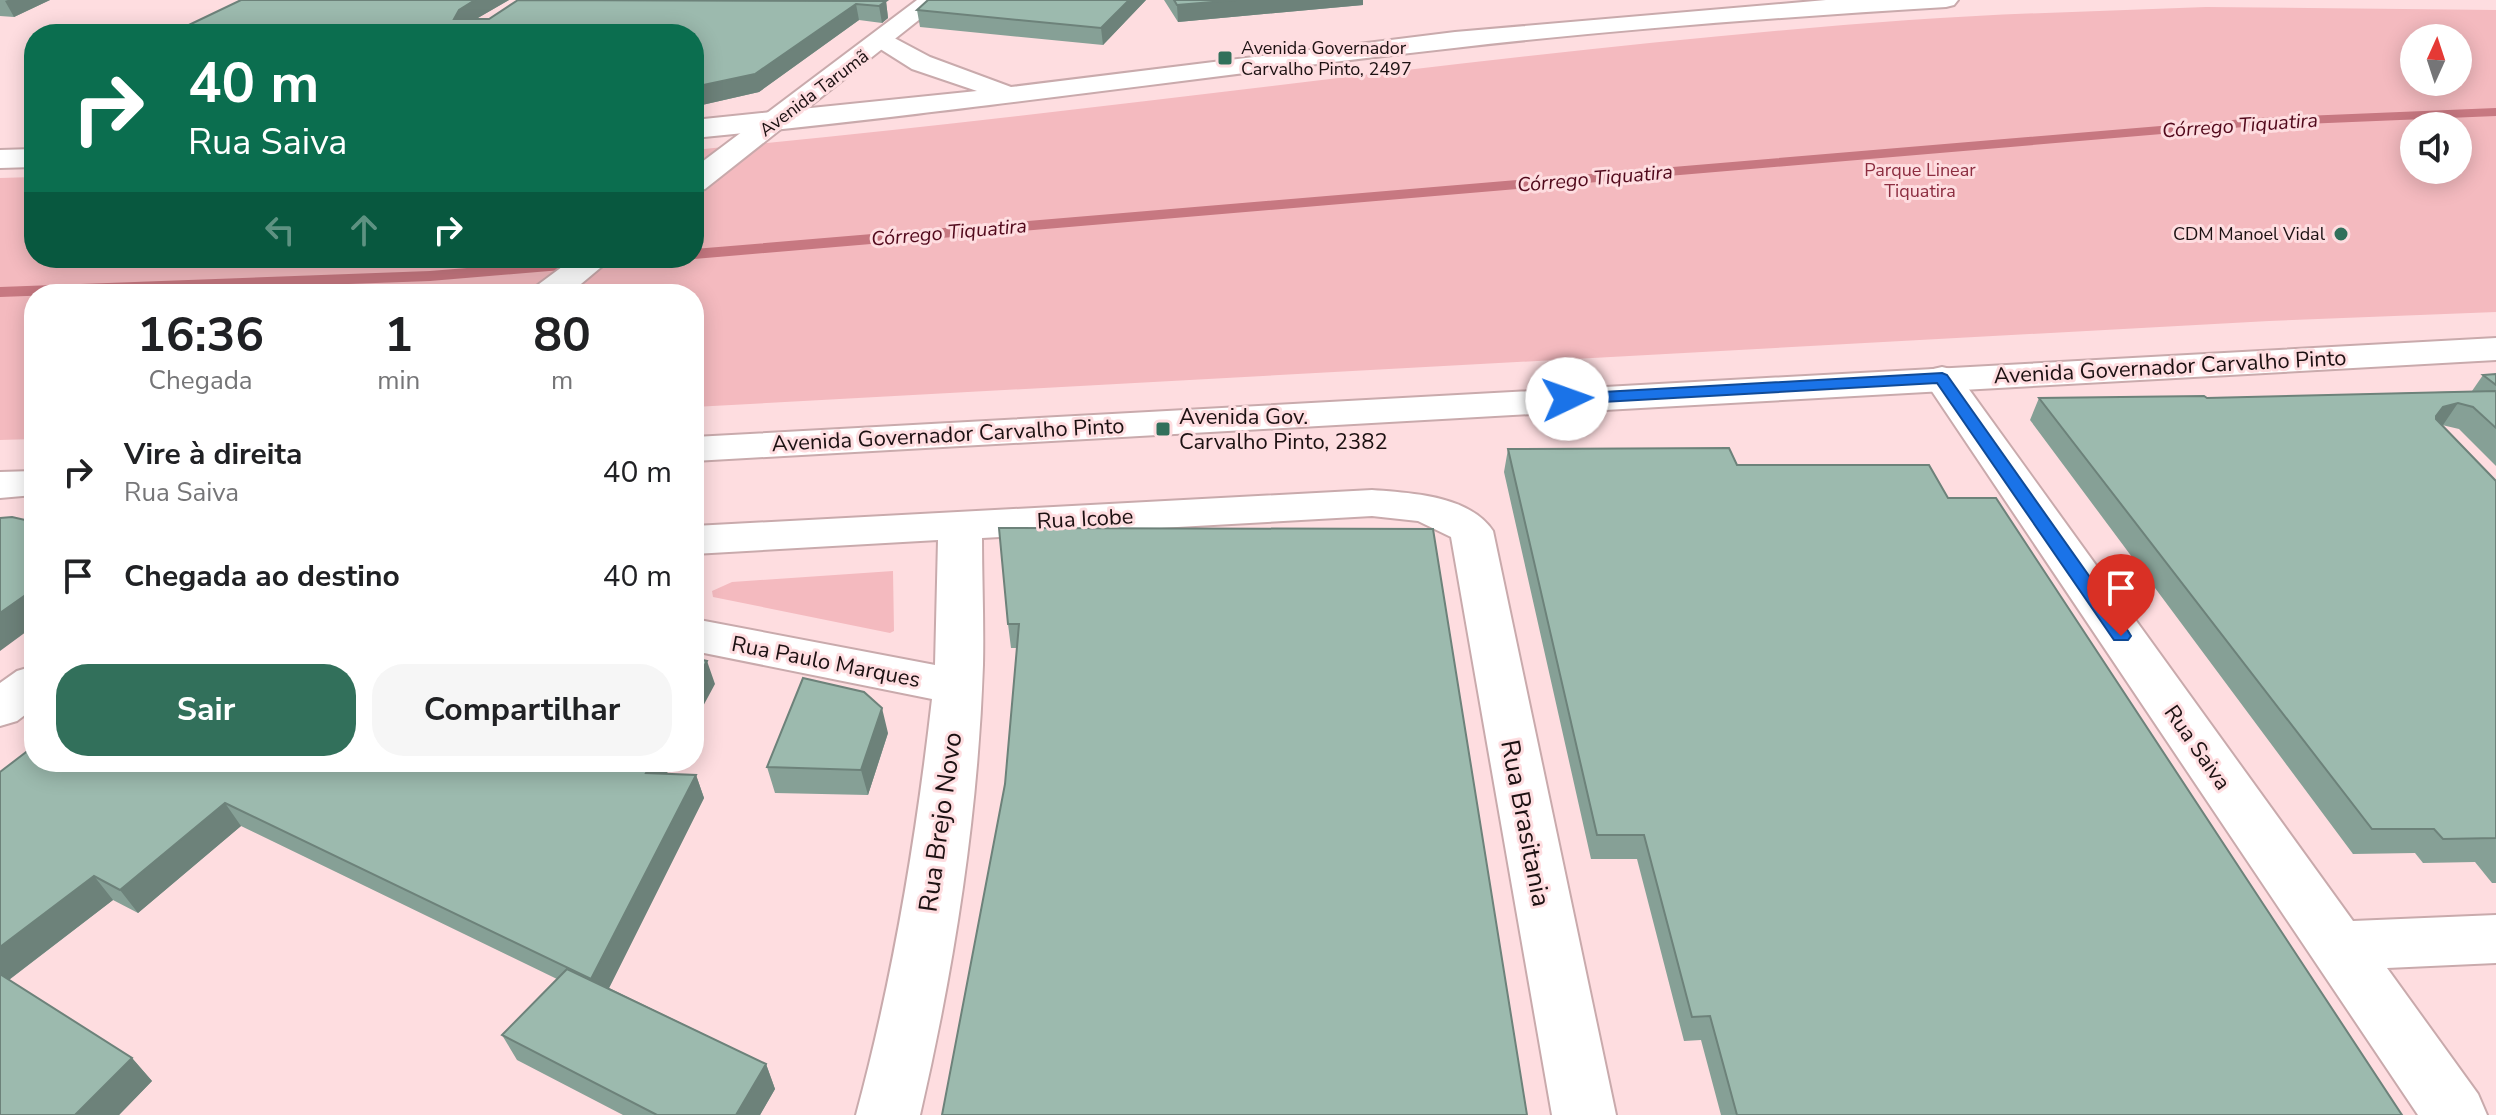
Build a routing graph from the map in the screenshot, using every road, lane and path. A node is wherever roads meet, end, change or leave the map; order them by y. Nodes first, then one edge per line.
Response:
1 (1946, 0) edge
2 (1897, 1) edge
3 (927, 4) edge
4 (876, 7) edge
5 (883, 40) junction
6 (1014, 94) junction
7 (776, 122) junction
8 (704, 128) edge
9 (24, 158) edge
10 (0, 159) edge
11 (704, 176) edge
12 (582, 268) edge
13 (560, 284) edge
14 (2496, 349) edge
15 (1942, 378) junction
16 (704, 448) edge
17 (24, 484) edge
18 (0, 485) edge
19 (960, 525) junction
20 (1471, 531) joint
21 (704, 539) edge
22 (704, 637) edge
23 (957, 687) junction
24 (24, 690) edge
25 (0, 708) edge
26 (2496, 939) edge
27 (2336, 946) junction
28 (888, 1115) edge
29 (1584, 1115) edge
30 (2455, 1115) edge

1 - 2 main road
2 - 6 main road
3 - 4 main road
3 - 5 main road, Avenida Tarumã
5 - 6 main road
5 - 7 main road, Avenida Tarumã
6 - 7 main road
7 - 8 main road
7 - 11 main road, Avenida Tarumã
9 - 10 main road
12 - 13 main road
14 - 15 main road, Avenida Governador Carvalho Pinto
15 - 16 main road, Avenida Governador Carvalho Pinto
15 - 27 main road, Rua Saiva
17 - 18 main road
19 - 20 main road, Rua Icobe
19 - 21 main road, Rua Icobe
19 - 23 main road, Rua Brejo Novo
20 - 29 main road, Rua Brasitania
22 - 23 main road, Rua Paulo Marques
23 - 28 main road, Rua Brejo Novo
24 - 25 main road
26 - 27 main road
27 - 30 main road, Rua Saiva

